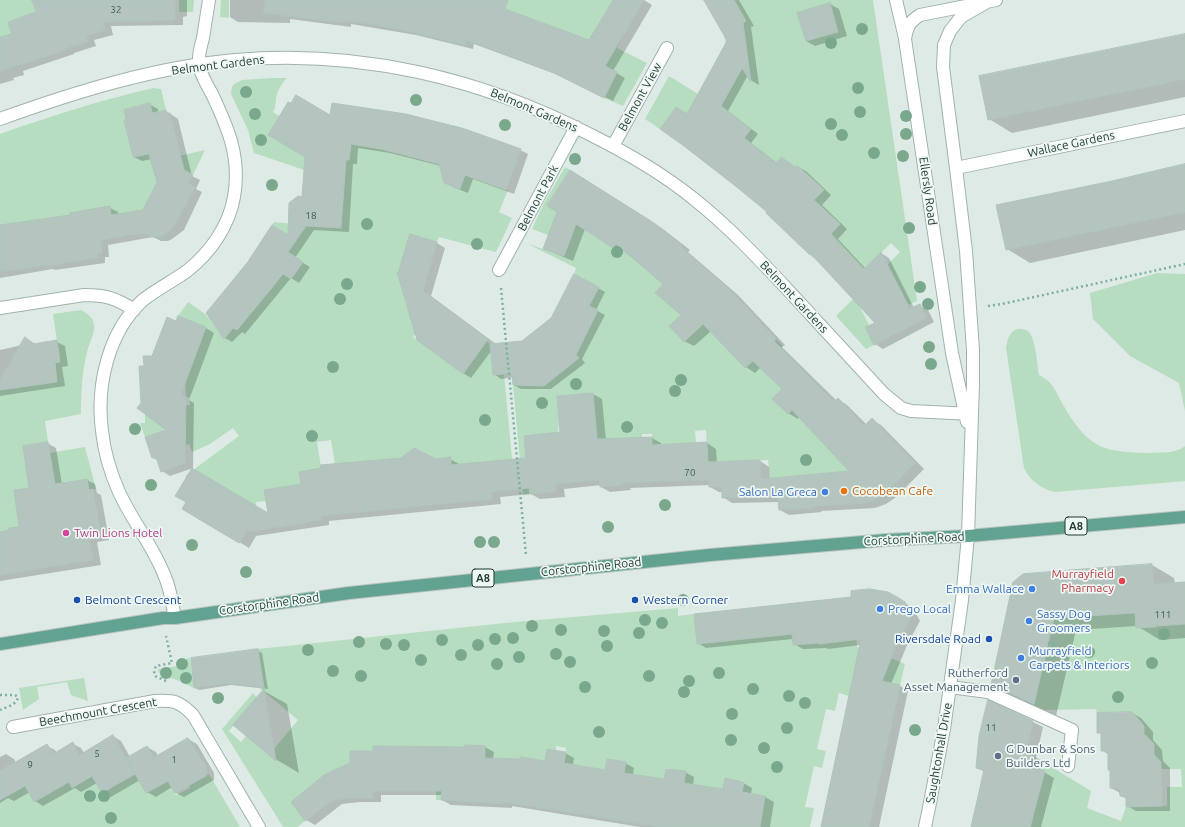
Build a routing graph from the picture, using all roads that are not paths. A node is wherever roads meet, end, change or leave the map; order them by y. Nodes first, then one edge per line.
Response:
1 (209, 0) edge
2 (896, 0) edge
3 (992, 1) edge
4 (905, 40) junction
5 (667, 48) dead end
6 (199, 65) junction
7 (0, 119) edge
8 (1185, 120) edge
9 (576, 127) junction
10 (613, 146) junction
11 (956, 168) junction
12 (499, 270) road end
13 (0, 308) edge
14 (134, 310) junction
15 (969, 414) junction
16 (1185, 517) edge
17 (968, 536) junction
18 (175, 618) junction
19 (0, 644) edge
20 (950, 687) junction
21 (13, 727) dead end
22 (1068, 766) dead end
23 (259, 827) edge
24 (925, 827) edge

1 - 6 street
2 - 4 street
3 - 4 street, Ellersly Road
3 - 11 street, Ellersly Road
4 - 15 street, Ellersly Road
5 - 10 street, Belmont View
6 - 7 street, Belmont Gardens
6 - 9 street, Belmont Gardens
6 - 14 street
8 - 11 street, Wallace Gardens
9 - 10 street, Belmont Gardens
9 - 12 street, Belmont Park
10 - 15 street, Belmont Gardens
11 - 15 street, Ellersly Road
13 - 14 street
14 - 18 street
15 - 17 street, Ellersly Road
16 - 17 main road, Corstorphine Road / A8
17 - 18 main road, Corstorphine Road / A8
17 - 20 street, Saughtonhall Drive
18 - 19 main road, Corstorphine Road / A8
20 - 22 street
20 - 24 street, Saughtonhall Drive
21 - 23 street, Beechmount Crescent

